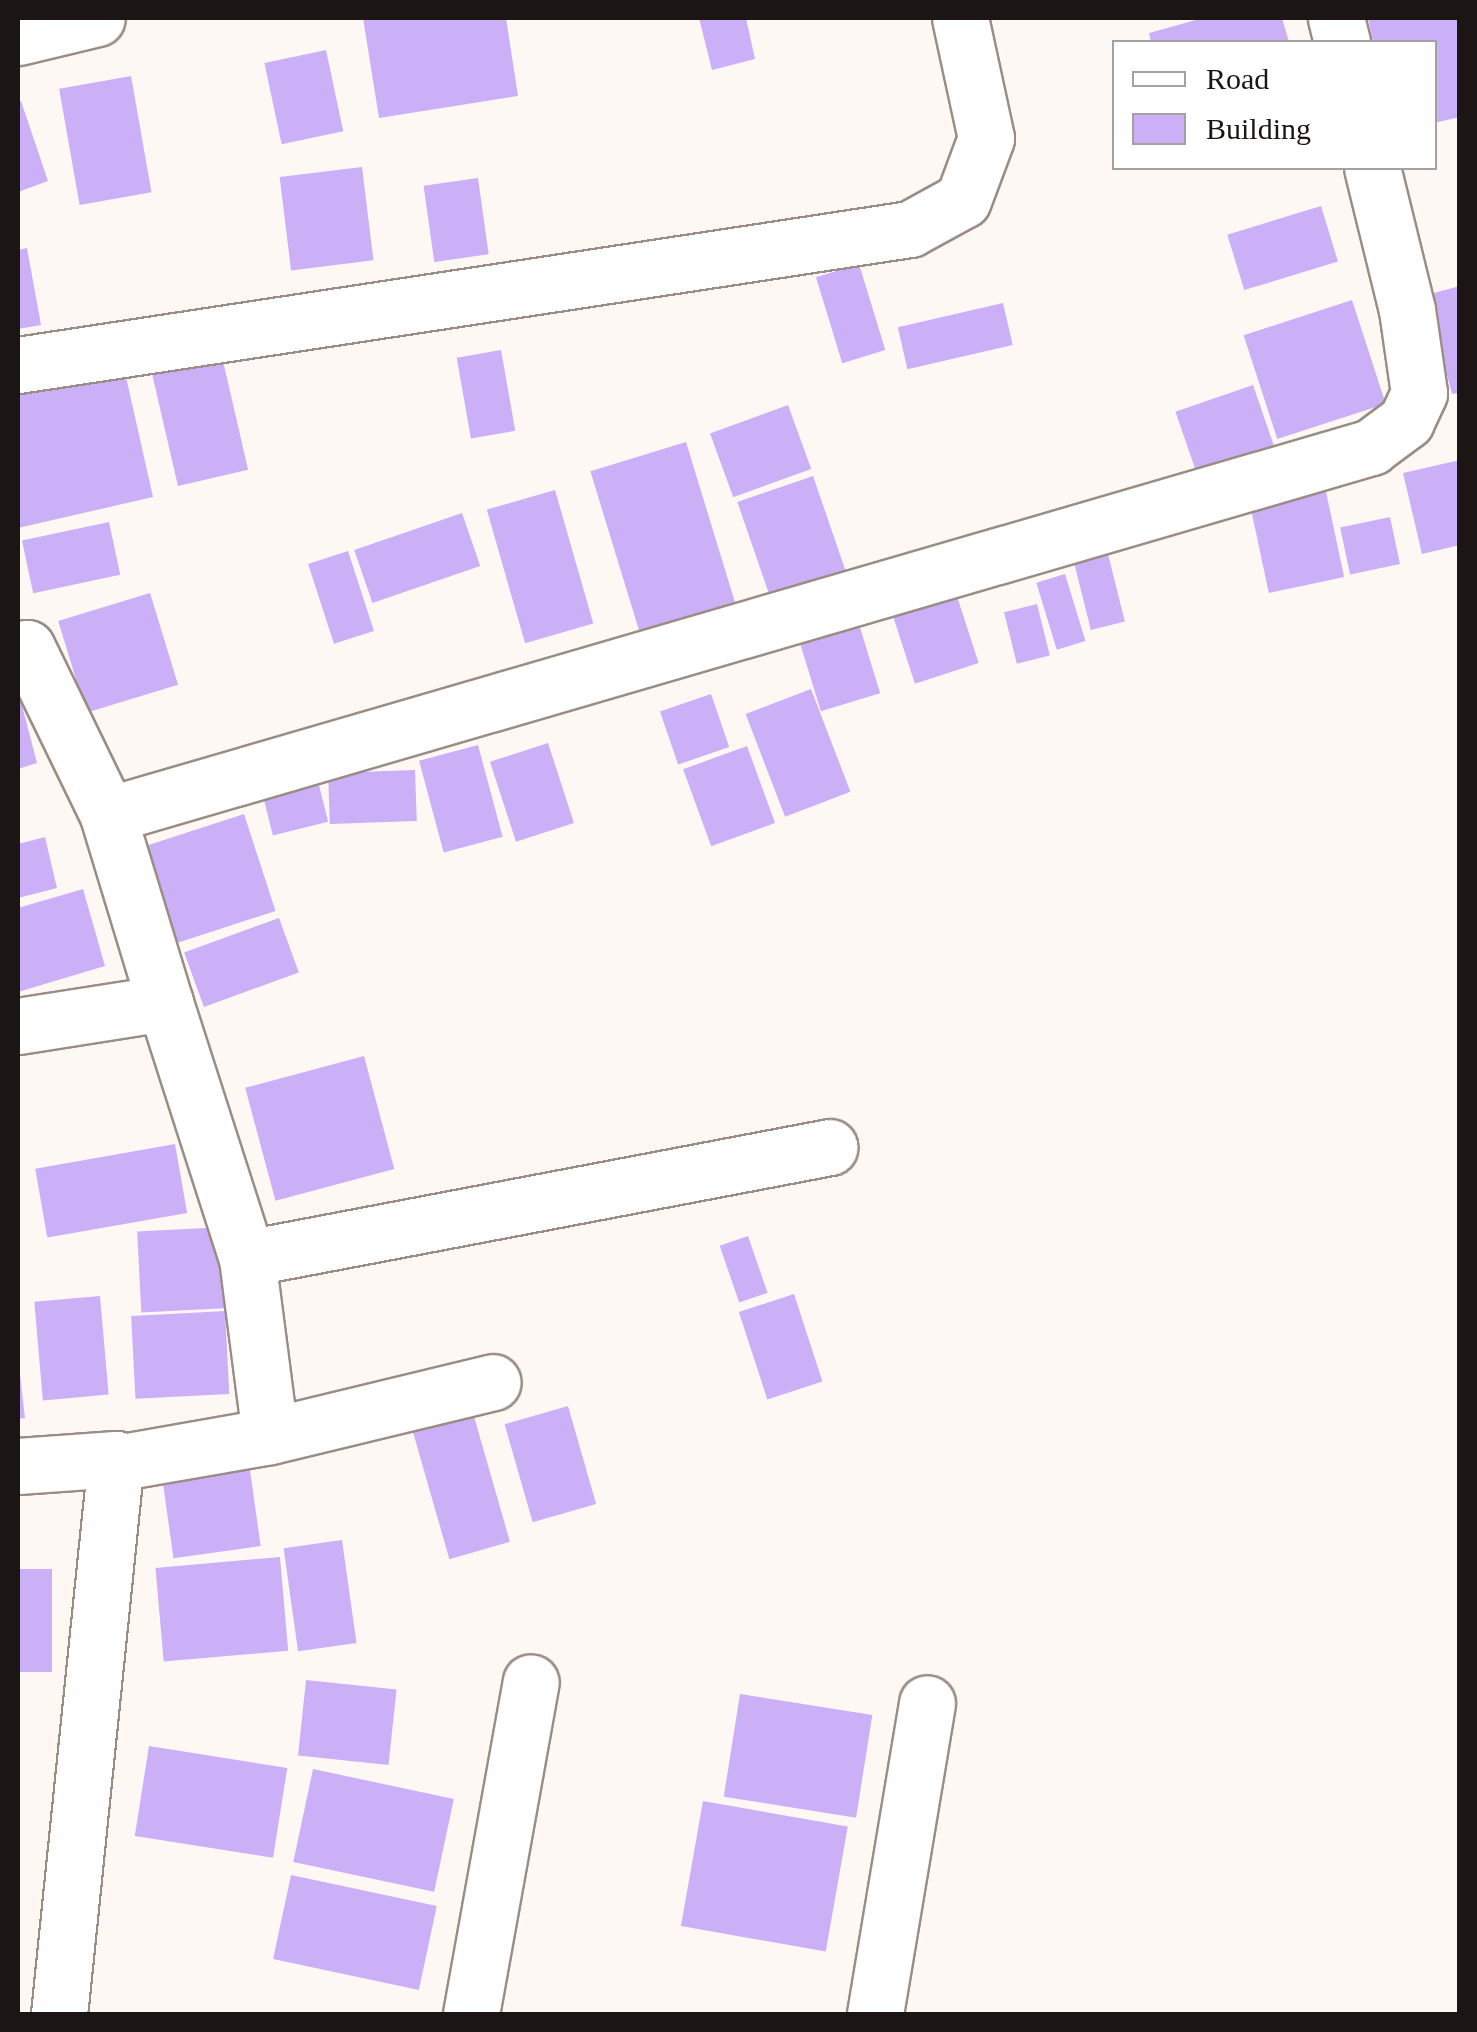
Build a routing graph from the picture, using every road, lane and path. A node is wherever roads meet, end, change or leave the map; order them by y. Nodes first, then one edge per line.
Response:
1 (97, 18) edge
2 (960, 18) edge
3 (18, 36) edge
4 (1372, 170) edge
5 (18, 365) edge
6 (21, 640) edge
7 (108, 814) junction
8 (165, 1003) junction
9 (18, 1026) edge
10 (830, 1147) dead end
11 (247, 1258) junction
12 (493, 1382) dead end
13 (270, 1436) junction
14 (116, 1462) junction
15 (18, 1466) edge
16 (531, 1682) dead end
17 (927, 1703) dead end
18 (59, 2014) edge
19 (471, 2014) edge
20 (875, 2014) edge

1 - 3 street
2 - 5 street
4 - 7 street
6 - 7 street
7 - 8 street
8 - 9 street
8 - 11 street
10 - 11 street
11 - 13 street
12 - 13 street
13 - 14 street
14 - 15 street
14 - 18 street
16 - 19 street
17 - 20 street

